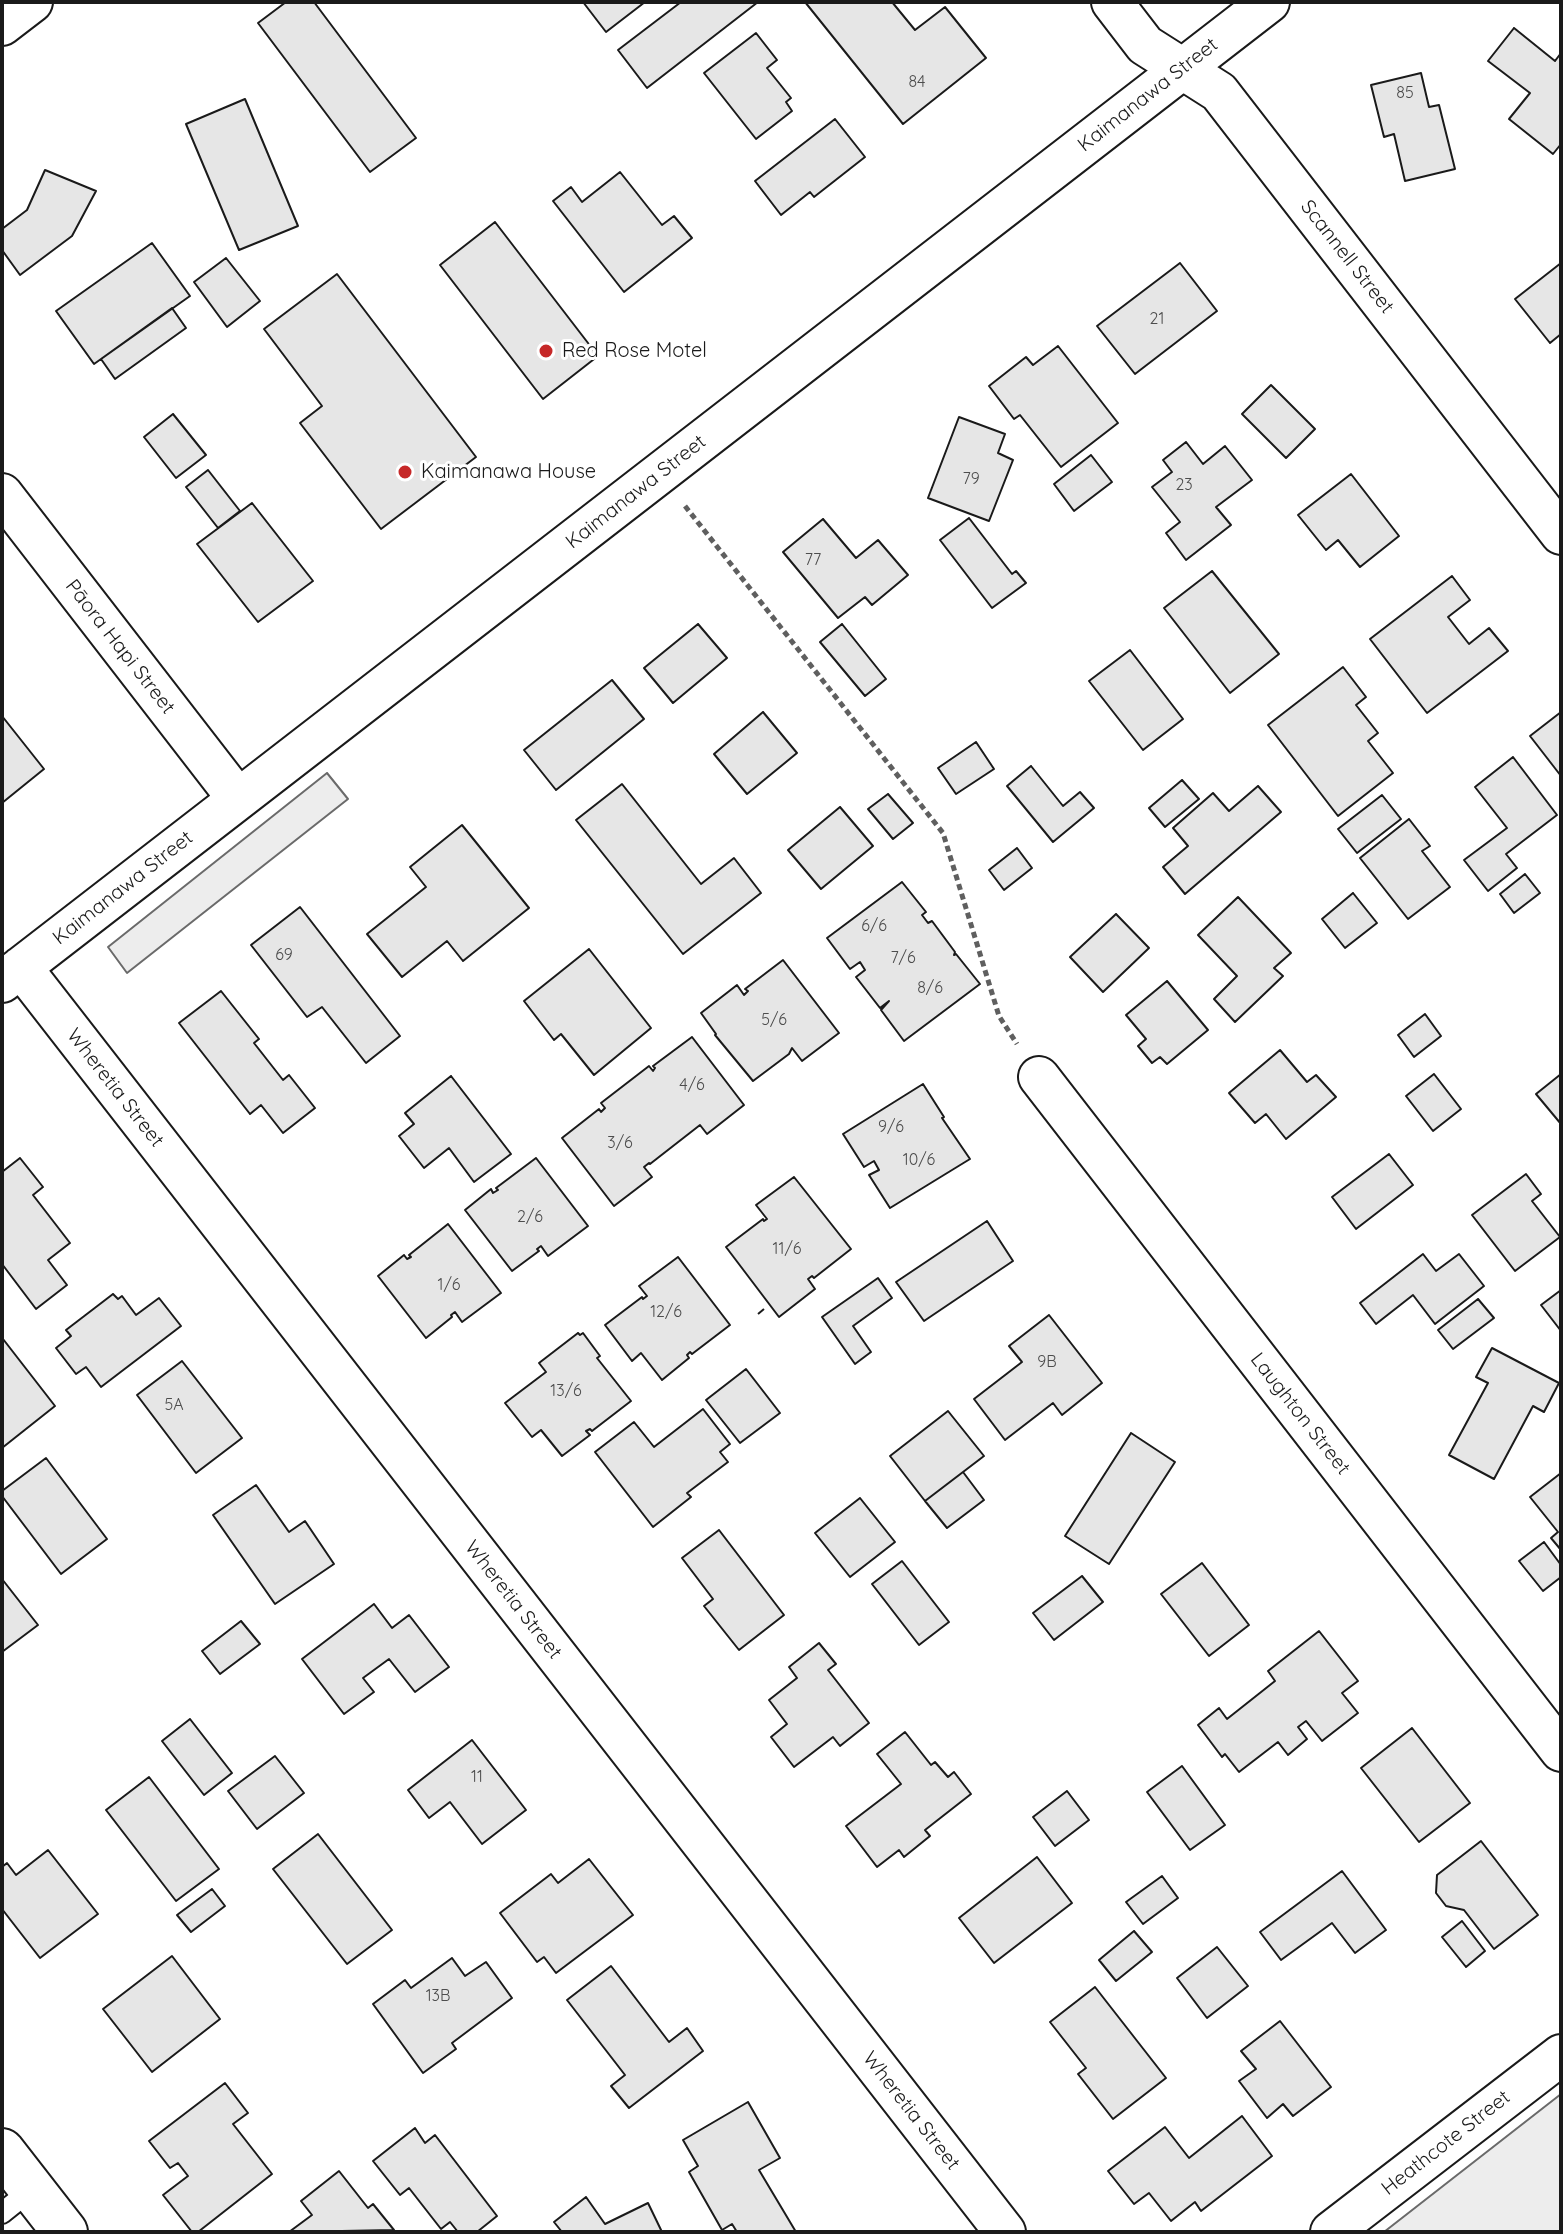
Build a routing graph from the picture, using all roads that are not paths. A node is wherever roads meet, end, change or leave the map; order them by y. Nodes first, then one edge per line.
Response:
1 (32, 2) edge
2 (1112, 2) edge
3 (1269, 2) edge
4 (2, 25) edge
5 (1182, 69) junction
6 (2, 494) edge
7 (1561, 534) edge
8 (238, 799) junction
9 (11, 974) edge
10 (1039, 1077) road end
11 (1561, 1751) edge
12 (1561, 2055) edge
13 (2, 2151) edge
14 (17, 2201) edge
15 (65, 2232) edge
16 (1005, 2232) edge
17 (1331, 2232) edge

1 - 4 street
2 - 5 street, Scannell Street
3 - 5 street, Kaimanawa Street
5 - 7 street, Scannell Street
5 - 8 street, Kaimanawa Street
6 - 8 street, Pāora Hapi Street
8 - 9 street, Kaimanawa Street
9 - 16 street, Wheretia Street
10 - 11 street, Laughton Street
12 - 17 street, Heathcote Street
13 - 14 street
14 - 15 street

